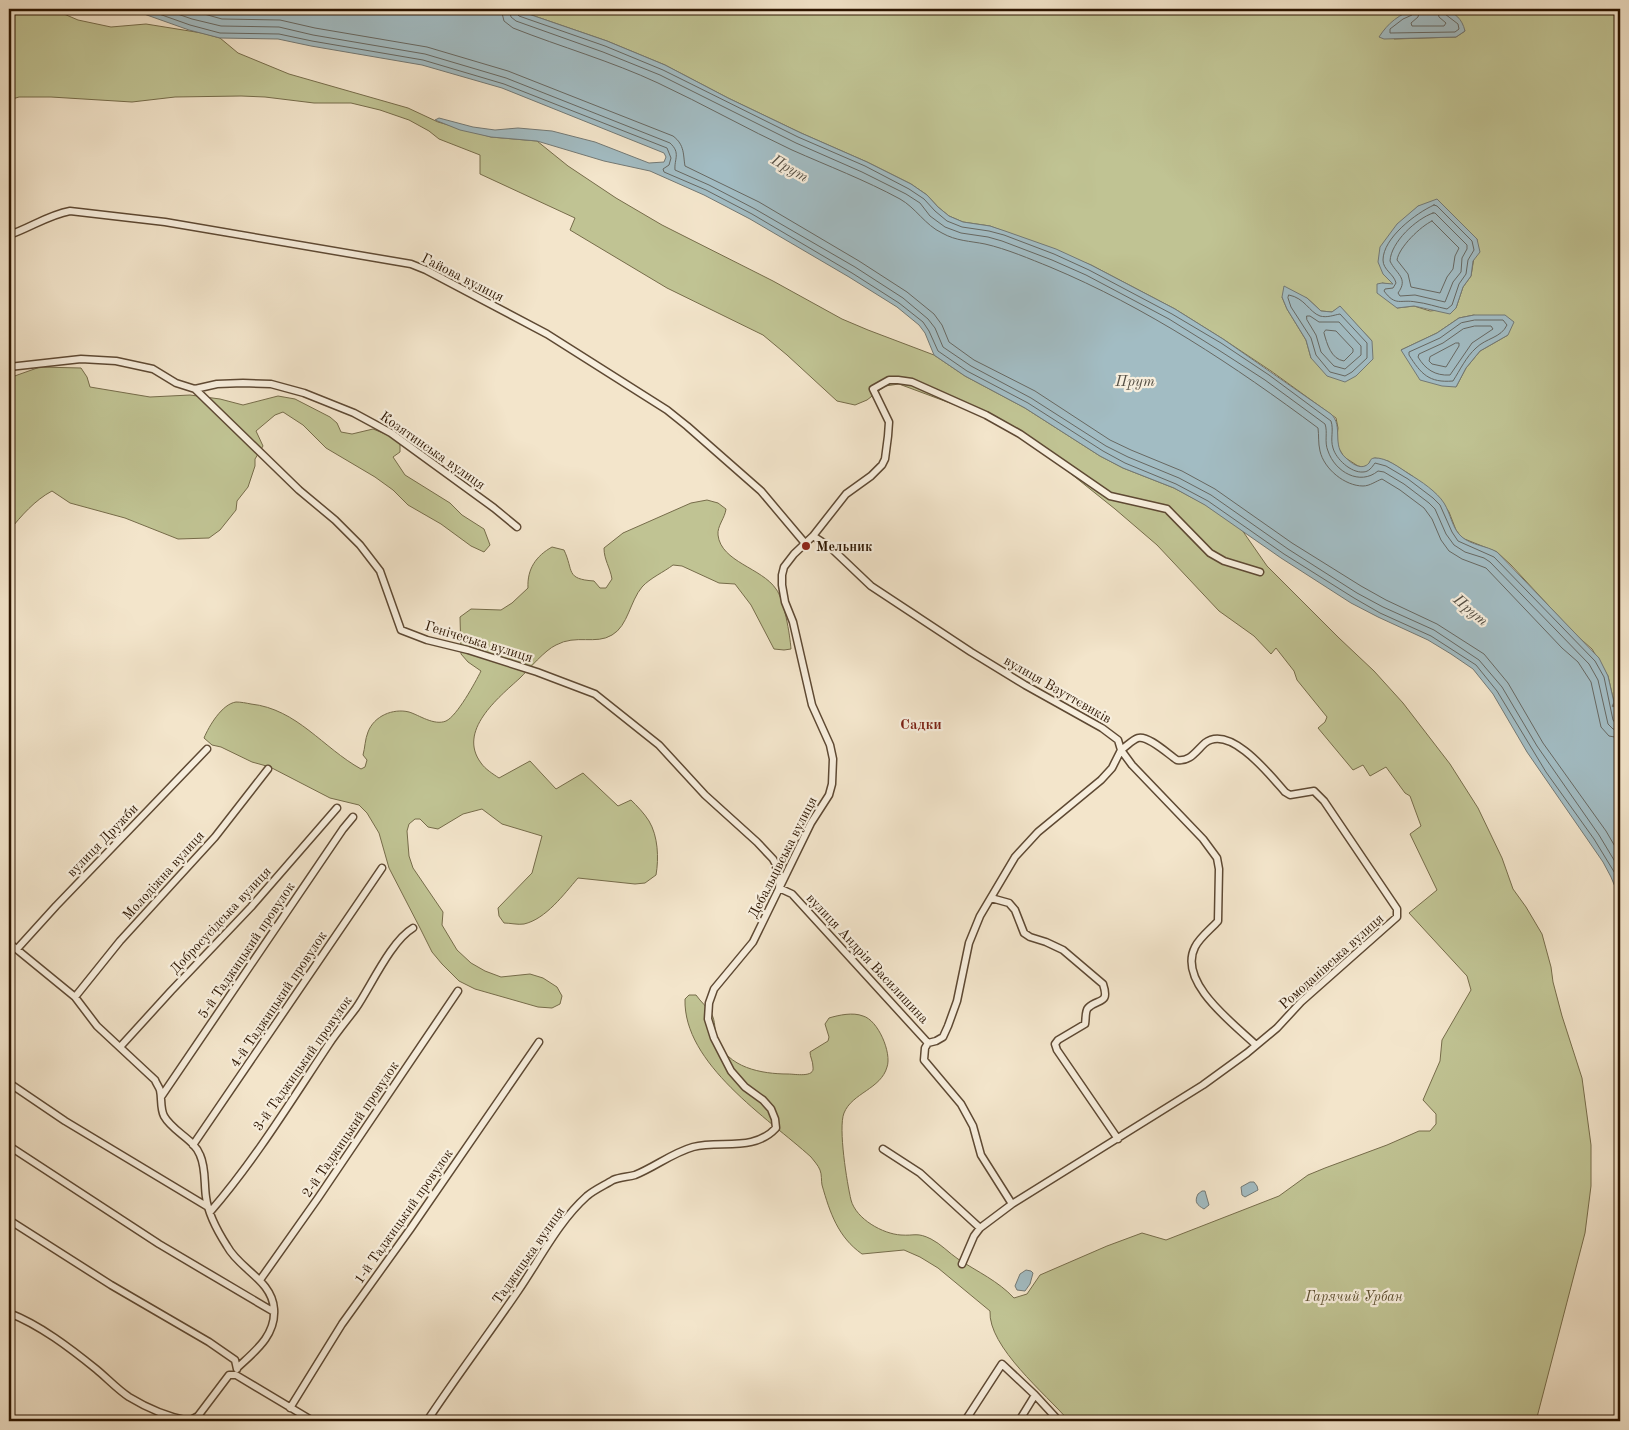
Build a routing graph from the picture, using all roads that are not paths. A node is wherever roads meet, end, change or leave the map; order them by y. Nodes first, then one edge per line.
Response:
1 (9, 235) edge
2 (9, 367) edge
3 (195, 389) junction
4 (517, 527) dead end
5 (813, 536) junction
6 (804, 542) junction
7 (1260, 572) dead end
8 (207, 748) dead end
9 (1121, 750) junction
10 (268, 769) dead end
11 (337, 808) dead end
12 (353, 817) dead end
13 (382, 868) dead end
14 (779, 888) junction
15 (991, 898) junction
16 (413, 928) dead end
17 (9, 943) edge
18 (17, 949) junction
19 (458, 991) dead end
20 (76, 997) junction
21 (539, 1042) dead end
22 (928, 1043) junction
23 (1256, 1045) junction
24 (120, 1047) junction
25 (9, 1083) edge
26 (160, 1097) junction
27 (1118, 1139) junction
28 (748, 1143) joint
29 (194, 1145) junction
30 (9, 1146) edge
31 (882, 1149) dead end
32 (1012, 1204) junction
33 (209, 1210) junction
34 (9, 1220) edge
35 (980, 1228) junction
36 (962, 1264) dead end
37 (260, 1280) junction
38 (274, 1312) junction
39 (9, 1313) edge
40 (237, 1368) junction
41 (243, 1379) junction
42 (1035, 1395) junction
43 (290, 1408) junction
44 (313, 1421) edge
45 (427, 1421) edge
46 (965, 1421) edge
47 (1018, 1421) edge
48 (1059, 1421) edge

1 - 6 street, Гайова вулиця
2 - 3 street
3 - 4 street, Козятинська вулиця
3 - 14 street, Генічеська вулиця
5 - 6 street
5 - 7 street
5 - 9 street, вулиця Взуттєвиків
6 - 14 street, Дебальцівська вулиця
8 - 18 street, вулиця Дружби
9 - 15 street
9 - 23 street, вулиця Взуттєвиків
9 - 23 street, Ромоданівська вулиця
10 - 20 street, Молодіжна вулиця
11 - 24 street, Добросусідська вулиця
12 - 26 street, 5-й Таджицький провулок
13 - 29 street, 4-й Таджицький провулок
14 - 22 street, вулиця Андрія Василишина
14 - 28 street, Дебальцівська вулиця
15 - 22 street
15 - 27 street
16 - 33 street, 3-й Таджицький провулок
17 - 18 street
18 - 20 street
19 - 37 street, 2-й Таджицький провулок
20 - 24 street
21 - 43 street, 1-й Таджицький провулок
22 - 32 street, вулиця Андрія Василишина
23 - 27 street, Ромоданівська вулиця
24 - 26 street
25 - 33 street
26 - 29 street
27 - 32 street, Ромоданівська вулиця
28 - 45 street, Таджицька вулиця
29 - 33 street
30 - 38 street
31 - 35 street
32 - 35 street, Ромоданівська вулиця
33 - 37 street
34 - 40 street
35 - 36 street
37 - 38 street
38 - 40 street
39 - 41 street
40 - 41 street
41 - 43 street
42 - 46 street
42 - 47 street
42 - 48 street
43 - 44 street

